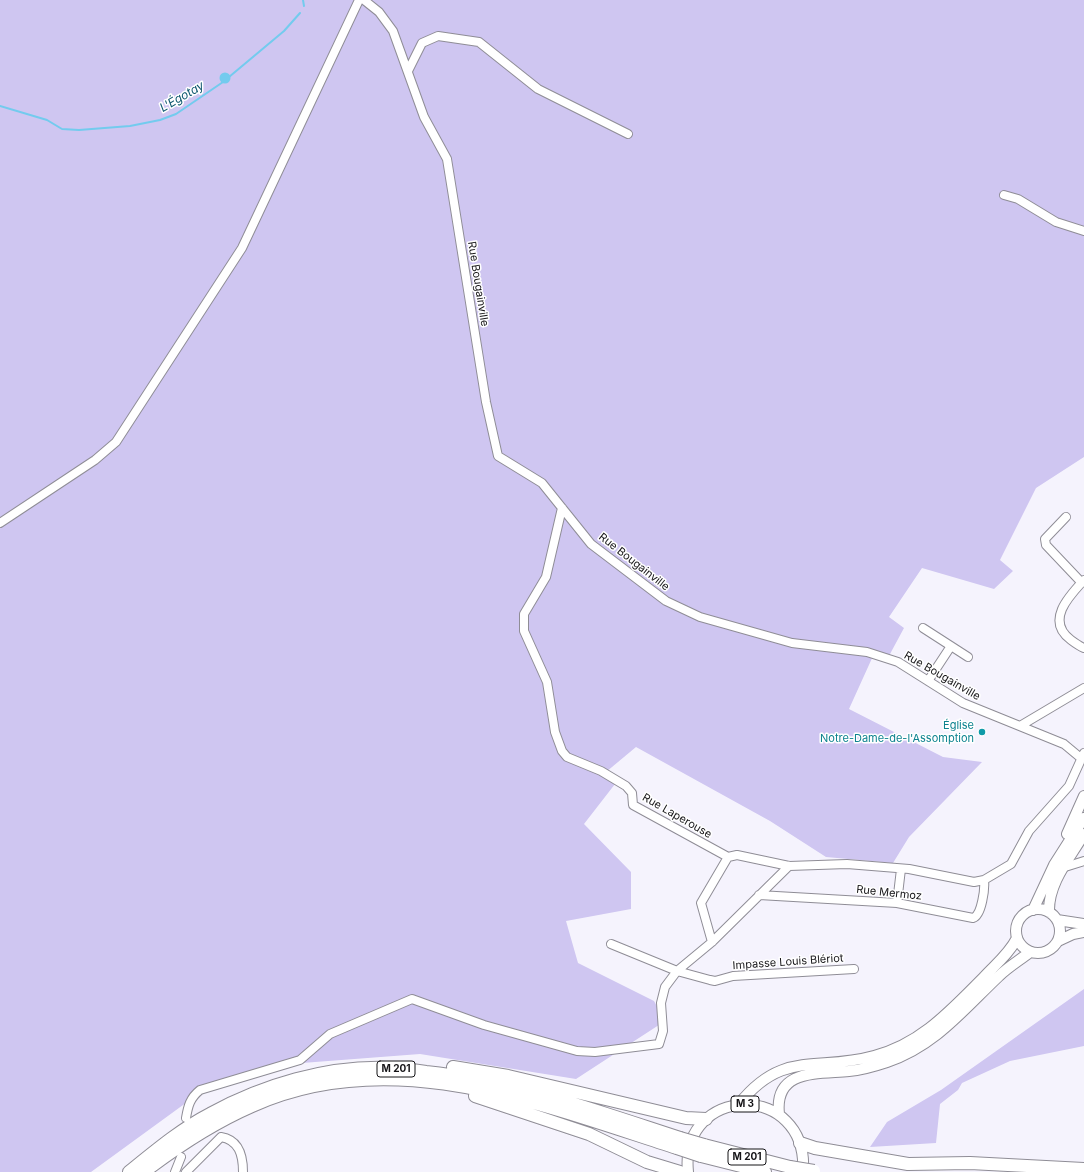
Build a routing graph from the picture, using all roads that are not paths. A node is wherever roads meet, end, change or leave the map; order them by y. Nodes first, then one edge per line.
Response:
1 (359, 0) edge
2 (364, 0) edge
3 (408, 71) junction
4 (628, 134) dead end
5 (1004, 195) dead end
6 (1084, 231) edge
7 (562, 508) junction
8 (1066, 517) dead end
9 (0, 523) edge
10 (1083, 581) edge
11 (923, 628) dead end
12 (951, 646) junction
13 (1084, 648) edge
14 (968, 657) dead end
15 (928, 681) junction
16 (1084, 688) edge
17 (1020, 726) junction
18 (1083, 756) edge
19 (1084, 796) edge
20 (1084, 818) edge
21 (1084, 834) edge
22 (1084, 839) edge
23 (728, 857) junction
24 (1084, 861) edge
25 (1054, 865) junction
26 (789, 866) junction
27 (1065, 867) junction
28 (901, 869) junction
29 (984, 880) junction
30 (759, 895) junction
31 (897, 903) junction
32 (1033, 910) junction
33 (1049, 912) junction
34 (1057, 920) junction
35 (1084, 924) edge
36 (1084, 932) edge
37 (1017, 938) junction
38 (1058, 941) junction
39 (712, 942) junction
40 (611, 944) dead end
41 (1030, 952) junction
42 (854, 969) dead end
43 (678, 971) junction
44 (387, 1068) junction
45 (341, 1082) junction
46 (739, 1104) junction
47 (779, 1114) junction
48 (186, 1118) dead end
49 (706, 1119) junction
50 (800, 1142) junction
51 (679, 1143) junction
52 (702, 1151) junction
53 (181, 1157) dead end
54 (1084, 1170) edge
55 (129, 1172) edge
56 (144, 1172) edge
57 (175, 1172) edge
58 (186, 1172) edge
59 (243, 1172) edge
60 (680, 1172) edge
61 (688, 1172) edge
62 (765, 1172) edge
63 (813, 1172) edge
64 (1057, 1172) edge

1 - 9 street
2 - 3 street, Rue Bougainville
3 - 4 street
3 - 7 street, Rue Bougainville
5 - 6 street
7 - 15 street, Rue Bougainville
7 - 23 street, Rue Laperouse
8 - 10 street
10 - 13 street
11 - 12 street
12 - 14 street
12 - 15 street
15 - 17 street, Rue Bougainville
16 - 17 street
17 - 18 street, Rue Bougainville
18 - 29 street
19 - 25 main road
20 - 25 main road, M 3
21 - 27 main road
22 - 27 main road
23 - 26 street, Rue Laperouse
23 - 39 street
24 - 27 street
25 - 32 main road, M 3
26 - 28 street, Rue Laperouse
26 - 30 street
27 - 33 main road
28 - 29 street, Rue Laperouse
28 - 31 street
29 - 31 street, Rue Mermoz
30 - 31 street, Rue Mermoz
30 - 39 street
32 - 33 main road
32 - 37 main road, M 3
33 - 34 main road
34 - 35 main road
34 - 38 main road
36 - 38 main road
37 - 41 main road
37 - 46 main road, M 3
38 - 41 main road
39 - 43 street
40 - 43 street, Impasse Louis Blériot
41 - 47 main road
42 - 43 street, Impasse Louis Blériot
43 - 48 street
44 - 49 highway
44 - 51 highway, M 201
44 - 55 highway, M 201
45 - 51 highway, M 201
45 - 56 highway, M 201
45 - 60 highway
46 - 47 main road, M 3
46 - 49 main road, M 3
47 - 50 main road, M 3
49 - 61 main road, M 3
50 - 54 highway
50 - 63 main road, M 3
51 - 52 highway, M 201, bridge
52 - 62 highway, M 201
52 - 63 highway, M 201, bridge
53 - 57 street
54 - 64 highway
58 - 59 street

